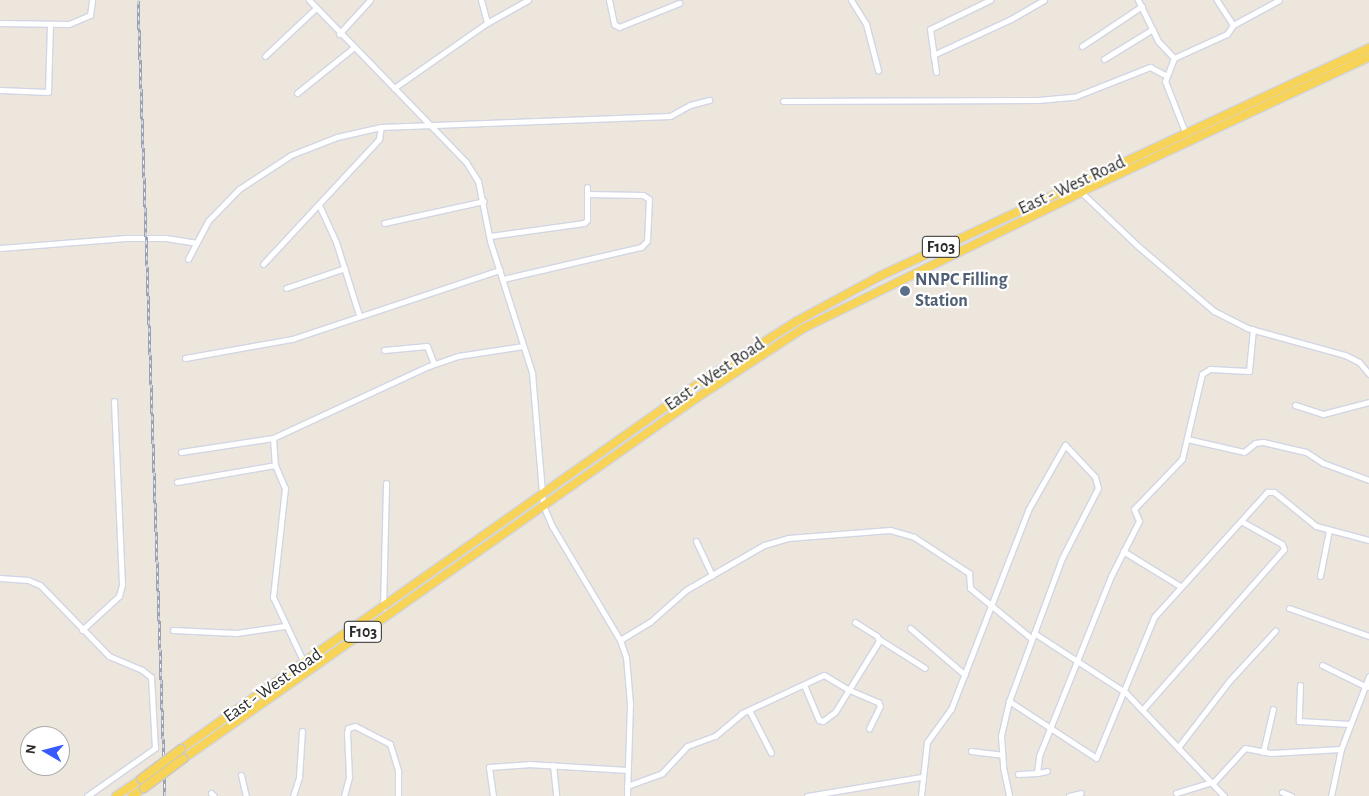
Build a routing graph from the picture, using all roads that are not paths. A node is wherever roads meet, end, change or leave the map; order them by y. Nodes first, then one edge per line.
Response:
1 (92, 0) edge
2 (309, 0) edge
3 (370, 0) edge
4 (481, 0) edge
5 (528, 0) edge
6 (609, 0) edge
7 (851, 0) edge
8 (990, 0) edge
9 (1044, 0) edge
10 (1138, 0) edge
11 (1217, 0) edge
12 (1278, 0) edge
13 (679, 3) dead end
14 (1142, 6) junction
15 (316, 8) junction
16 (0, 23) edge
17 (488, 23) junction
18 (50, 24) junction
19 (1233, 25) junction
20 (1153, 29) junction
21 (339, 34) junction
22 (1082, 46) dead end
23 (353, 48) junction
24 (1369, 48) edge
25 (933, 55) junction
26 (265, 56) dead end
27 (1369, 57) edge
28 (1104, 58) dead end
29 (1174, 58) junction
30 (878, 70) dead end
31 (936, 72) dead end
32 (1165, 75) junction
33 (394, 88) junction
34 (0, 90) edge
35 (297, 93) dead end
36 (710, 100) dead end
37 (783, 101) dead end
38 (430, 125) junction
39 (381, 127) junction
40 (1185, 132) junction
41 (587, 187) dead end
42 (1081, 192) junction
43 (587, 194) junction
44 (484, 201) junction
45 (319, 206) junction
46 (384, 223) dead end
47 (490, 236) junction
48 (196, 243) junction
49 (0, 248) edge
50 (188, 259) dead end
51 (263, 264) dead end
52 (344, 268) junction
53 (500, 270) junction
54 (503, 279) junction
55 (286, 288) dead end
56 (359, 315) junction
57 (1253, 330) junction
58 (523, 346) junction
59 (384, 350) dead end
60 (185, 358) dead end
61 (434, 364) junction
62 (1369, 373) edge
63 (114, 401) dead end
64 (1369, 402) edge
65 (1295, 405) dead end
66 (273, 438) junction
67 (1187, 439) junction
68 (181, 452) dead end
69 (275, 465) junction
70 (1369, 480) edge
71 (177, 482) dead end
72 (386, 483) dead end
73 (541, 496) junction
74 (543, 505) junction
75 (1240, 521) junction
76 (1329, 530) junction
77 (1369, 540) edge
78 (696, 541) dead end
79 (1123, 551) junction
80 (712, 576) junction
81 (1320, 576) dead end
82 (0, 578) edge
83 (1180, 586) junction
84 (991, 606) junction
85 (1289, 608) dead end
86 (383, 609) junction
87 (855, 622) dead end
88 (284, 626) junction
89 (910, 628) dead end
90 (82, 630) junction
91 (173, 630) dead end
92 (1275, 631) dead end
93 (1033, 636) junction
94 (1369, 636) edge
95 (879, 639) junction
96 (620, 640) junction
97 (1078, 662) junction
98 (304, 664) junction
99 (1322, 665) dead end
100 (925, 668) dead end
101 (965, 675) junction
102 (1369, 676) edge
103 (1300, 685) dead end
104 (804, 686) junction
105 (1367, 687) junction
106 (847, 689) junction
107 (1125, 692) junction
108 (1362, 699) junction
109 (1369, 700) edge
110 (1009, 702) junction
111 (1143, 709) junction
112 (1273, 709) dead end
113 (749, 710) junction
114 (1350, 724) junction
115 (870, 729) dead end
116 (302, 731) dead end
117 (1050, 731) junction
118 (1179, 746) junction
119 (1341, 749) junction
120 (971, 751) dead end
121 (1263, 752) junction
122 (771, 753) dead end
123 (1002, 755) junction
124 (553, 765) junction
125 (628, 770) junction
126 (1047, 771) dead end
127 (1037, 773) junction
128 (1018, 774) dead end
129 (241, 775) dead end
130 (921, 777) junction
131 (1213, 783) junction
132 (627, 786) junction
133 (1282, 792) dead end
134 (1176, 793) dead end
135 (1081, 794) dead end
136 (87, 796) edge
137 (116, 796) edge
138 (132, 796) edge
139 (246, 796) edge
140 (293, 796) edge
141 (344, 796) edge
142 (398, 796) edge
143 (493, 796) edge
144 (556, 796) edge
145 (627, 796) edge
146 (807, 796) edge
147 (921, 796) edge
148 (1009, 796) edge
149 (1069, 796) edge
150 (1224, 796) edge
151 (1291, 796) edge
152 (1331, 796) edge

1 - 18 street
2 - 15 street
3 - 21 street
4 - 17 street
5 - 17 street
6 - 13 street
7 - 30 street
8 - 25 street
9 - 25 street
10 - 14 street
11 - 19 street
12 - 19 street
14 - 20 street
14 - 22 street
15 - 21 street
15 - 26 street
16 - 18 street
17 - 33 street
18 - 34 street
19 - 29 street
20 - 28 street
20 - 29 street
21 - 23 street
23 - 33 street
23 - 35 street
24 - 40 main road, East - West Road / F103
25 - 31 street
27 - 42 main road, East - West Road / F103
29 - 32 street
32 - 37 street
32 - 40 street
33 - 38 street
36 - 38 street
38 - 39 street
38 - 44 street
39 - 45 street
39 - 48 street
40 - 73 main road, East - West Road / F103
41 - 43 street
42 - 57 street
42 - 74 main road, East - West Road / F103
43 - 47 street
43 - 54 street
44 - 46 street
44 - 47 street
45 - 51 street
45 - 52 street
47 - 53 street
48 - 49 street
48 - 50 street
52 - 55 street
52 - 56 street
53 - 54 street
53 - 56 street
54 - 58 street
56 - 60 street
57 - 62 street
57 - 67 street
58 - 61 street
58 - 73 street
59 - 61 street
61 - 66 street
63 - 90 street
64 - 65 street
66 - 68 street
66 - 69 street
67 - 70 street
67 - 79 street
69 - 71 street
69 - 88 street
72 - 86 street
73 - 74 street
73 - 86 main road, East - West Road / F103
74 - 96 street
74 - 138 main road, East - West Road / F103, bridge
75 - 76 street
75 - 83 street
75 - 111 street
76 - 77 street
76 - 81 street
78 - 80 street
79 - 83 street
79 - 97 street
80 - 84 street
80 - 96 street
82 - 90 street
83 - 107 street
84 - 93 street
84 - 93 street
84 - 101 street
85 - 94 street
86 - 98 main road, East - West Road / F103
87 - 95 street
88 - 91 street
88 - 98 street
89 - 101 street
90 - 136 street
92 - 118 street
93 - 97 street
93 - 110 street
95 - 100 street
95 - 106 street
96 - 125 street
97 - 107 street
97 - 117 street
98 - 137 main road, East - West Road / F103, bridge
99 - 105 street
101 - 130 street
102 - 105 street
103 - 114 street
104 - 106 street
104 - 106 street
104 - 113 street
105 - 108 street
106 - 115 street
107 - 111 street
107 - 117 street
108 - 109 street
108 - 114 street
110 - 117 street
110 - 123 street
111 - 118 street
112 - 121 street
113 - 122 street
113 - 132 street
114 - 119 street
116 - 140 street
117 - 127 street
118 - 131 street
119 - 121 street
119 - 152 street
120 - 123 street
121 - 131 street
123 - 148 street
124 - 125 street
124 - 143 street
124 - 144 street
125 - 132 street
126 - 127 street
127 - 128 street
129 - 139 street
130 - 146 street
130 - 147 street
131 - 134 street
131 - 150 street
132 - 145 street
133 - 151 street
135 - 149 street
141 - 142 street

